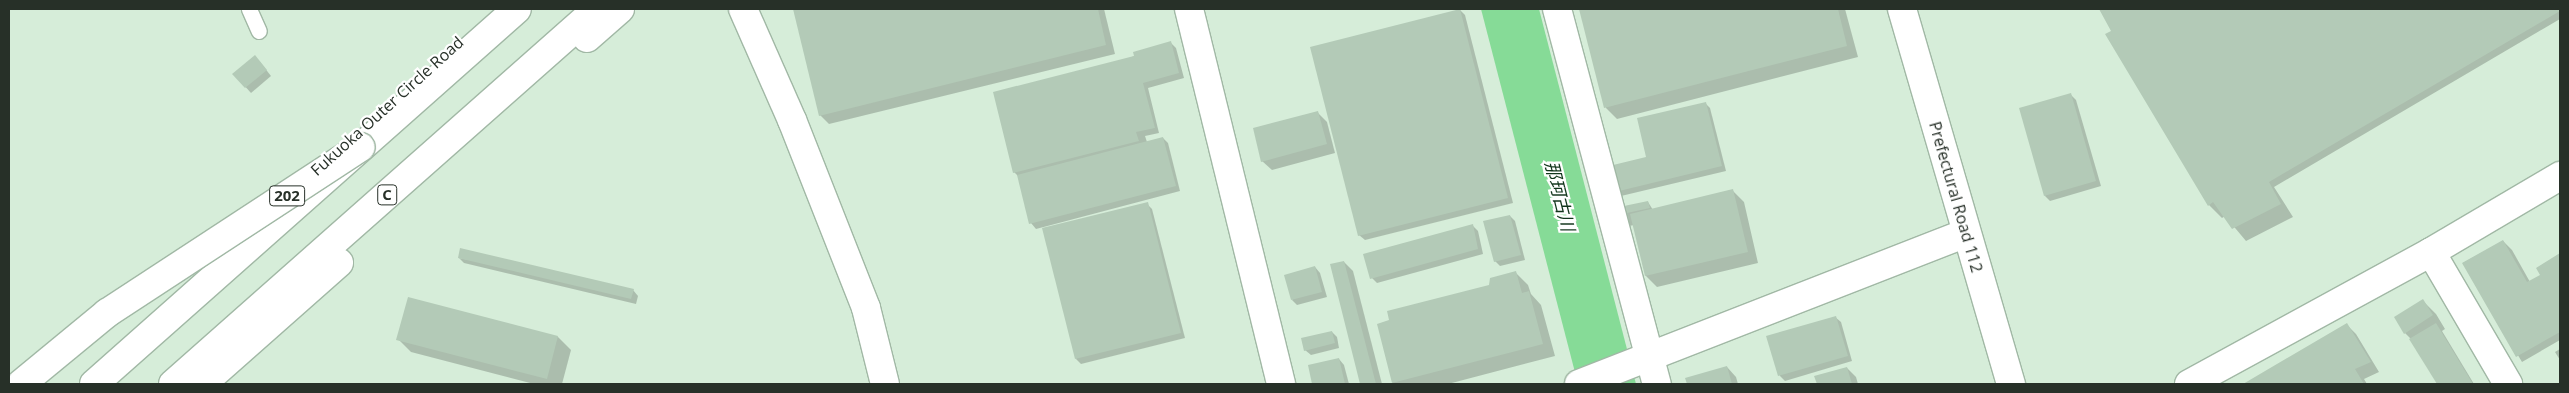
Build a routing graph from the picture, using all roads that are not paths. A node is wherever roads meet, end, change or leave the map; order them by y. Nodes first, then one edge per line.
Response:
1 (249, 9) edge
2 (497, 9) edge
3 (517, 9) edge
4 (596, 9) edge
5 (620, 9) edge
6 (743, 9) edge
7 (1190, 9) edge
8 (1557, 9) edge
9 (1902, 9) edge
10 (259, 31) dead end
11 (361, 147) junction
12 (2560, 176) edge
13 (1966, 233) junction
14 (2431, 252) junction
15 (1650, 356) junction
16 (21, 384) edge
17 (78, 384) edge
18 (94, 384) edge
19 (181, 384) edge
20 (886, 384) edge
21 (1281, 384) edge
22 (1579, 384) edge
23 (1657, 384) edge
24 (2012, 384) edge
25 (2189, 384) edge
26 (2508, 384) edge

1 - 10 lane
2 - 17 main road, Fukuoka Outer Circle Road / 202
3 - 11 main road
4 - 19 main road, C
5 - 19 main road
6 - 20 main road
7 - 21 main road
8 - 15 main road
9 - 13 main road, Prefectural Road 112
11 - 16 main road, bridge
11 - 18 main road, bridge
12 - 14 main road
13 - 15 main road
13 - 24 main road, Prefectural Road 112
14 - 25 main road
14 - 26 main road
15 - 22 main road
15 - 23 main road

